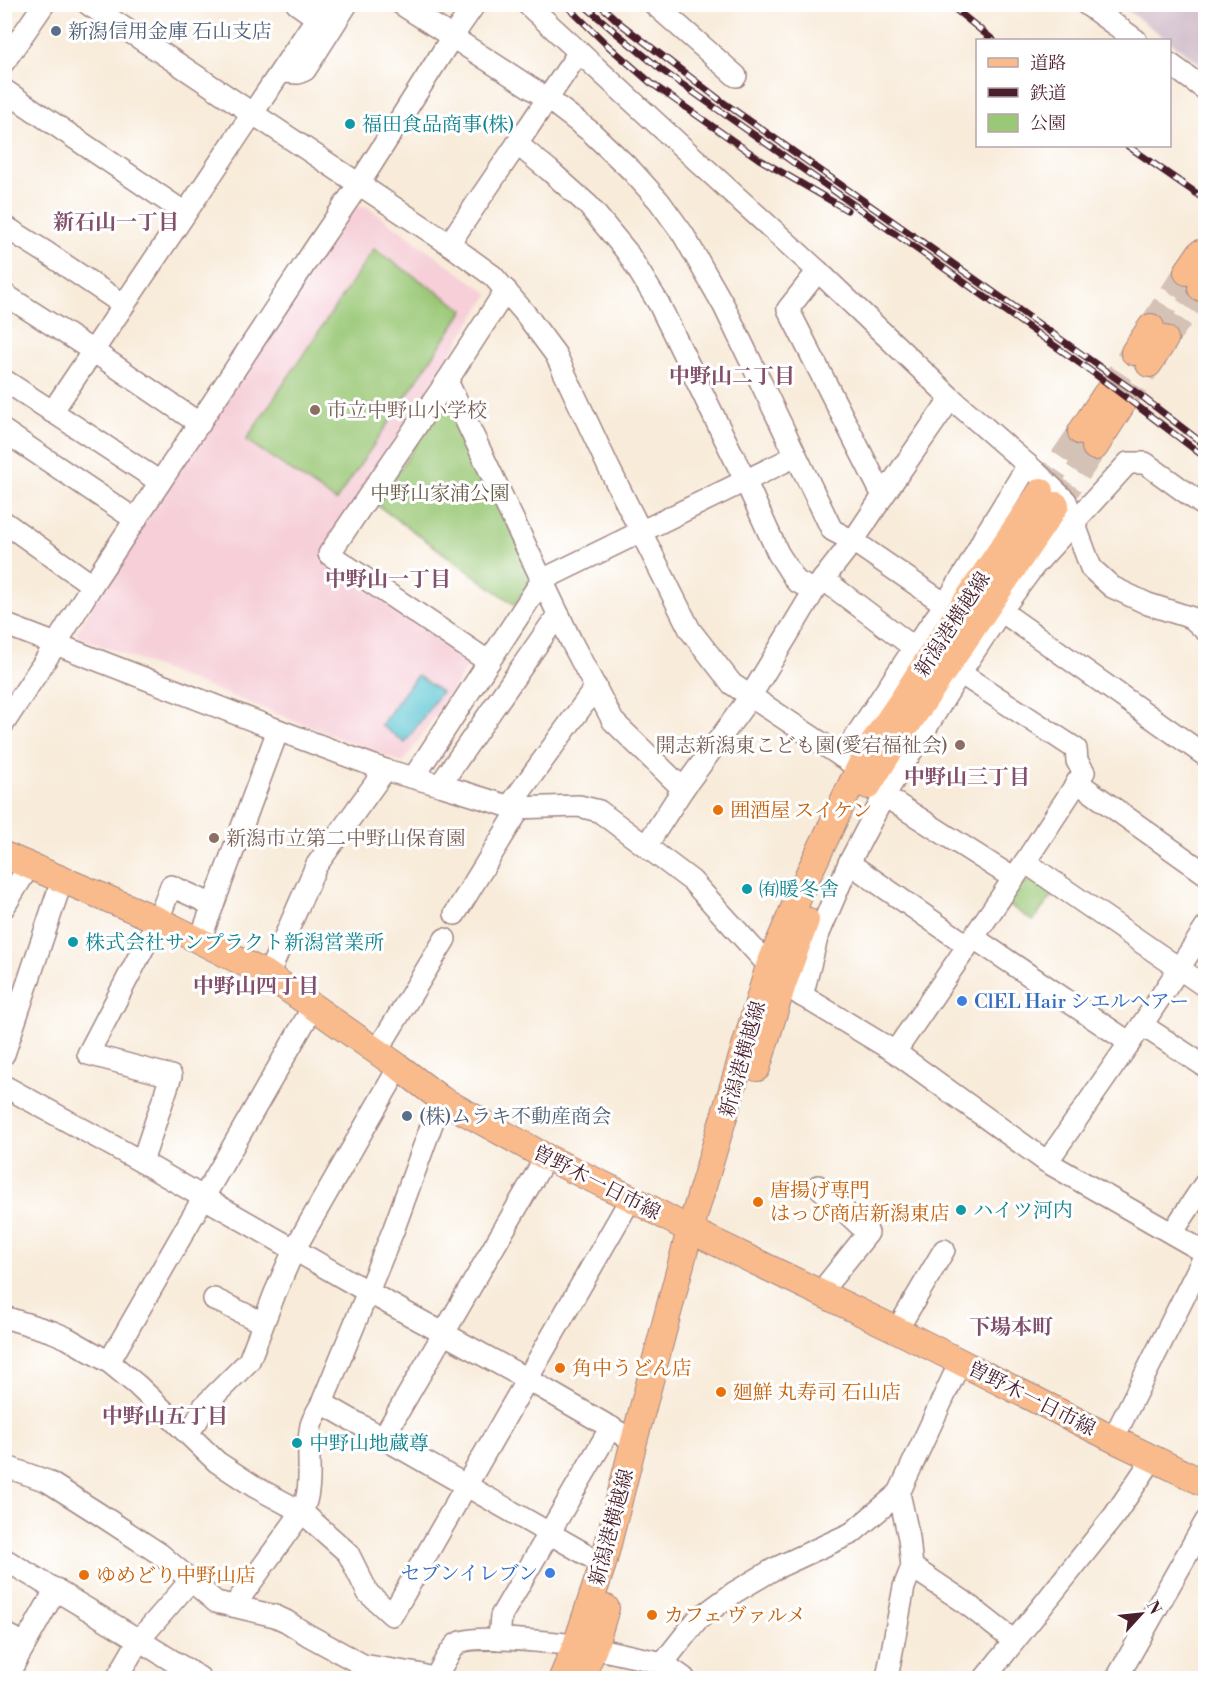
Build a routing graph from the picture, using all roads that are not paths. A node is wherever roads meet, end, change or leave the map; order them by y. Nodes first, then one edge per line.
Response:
1 (44, 4) edge
2 (88, 4) edge
3 (297, 4) edge
4 (347, 4) edge
5 (401, 4) edge
6 (475, 4) edge
7 (527, 4) edge
8 (654, 4) edge
9 (1086, 4) edge
10 (322, 11) edge
11 (452, 38) junction
12 (1135, 39) edge
13 (579, 52) junction
14 (4, 62) edge
15 (1171, 65) edge
16 (282, 72) junction
17 (736, 76) dead end
18 (4, 90) edge
19 (1206, 90) edge
20 (548, 99) junction
21 (252, 113) junction
22 (517, 144) junction
23 (359, 184) junction
24 (185, 213) junction
25 (4, 226) edge
26 (449, 244) junction
27 (818, 271) junction
28 (506, 290) junction
29 (4, 294) edge
30 (124, 305) junction
31 (1158, 333) tunnel mouth
32 (93, 351) junction
33 (1141, 358) tunnel mouth
34 (4, 380) edge
35 (447, 381) junction
36 (951, 398) junction
37 (1114, 400) tunnel mouth
38 (52, 412) junction
39 (200, 424) junction
40 (4, 431) edge
41 (1088, 439) tunnel mouth
42 (796, 456) junction
43 (1028, 465) junction
44 (745, 480) junction
45 (160, 482) junction
46 (883, 495) junction
47 (1206, 507) edge
48 (136, 520) junction
49 (4, 522) edge
50 (1074, 523) junction
51 (640, 531) junction
52 (853, 541) junction
53 (542, 580) junction
54 (92, 585) junction
55 (819, 585) junction
56 (952, 608) junction
57 (1001, 611) junction
58 (560, 617) junction
59 (4, 624) edge
60 (1206, 631) edge
61 (56, 644) junction
62 (921, 654) junction
63 (489, 662) junction
64 (960, 673) junction
65 (596, 687) junction
66 (750, 697) junction
67 (4, 723) edge
68 (278, 730) junction
69 (1206, 756) edge
70 (385, 770) junction
71 (414, 777) junction
72 (863, 777) junction
73 (1077, 782) junction
74 (440, 785) junction
75 (683, 789) junction
76 (515, 807) junction
77 (646, 846) junction
78 (4, 855) edge
79 (849, 863) junction
80 (29, 866) junction
81 (1019, 870) junction
82 (1206, 874) edge
83 (62, 880) junction
84 (213, 905) junction
85 (4, 907) edge
86 (455, 914) dead end
87 (158, 920) junction
88 (1206, 927) edge
89 (445, 939) dead end
90 (200, 940) junction
91 (970, 942) junction
92 (1179, 969) junction
93 (268, 975) junction
94 (785, 982) junction
95 (1206, 987) edge
96 (313, 1007) junction
97 (1142, 1025) junction
98 (1130, 1043) junction
99 (377, 1051) junction
100 (895, 1052) junction
101 (4, 1054) edge
102 (399, 1067) junction
103 (1206, 1067) edge
104 (4, 1086) edge
105 (441, 1099) junction
106 (546, 1157) junction
107 (142, 1162) junction
108 (1047, 1162) junction
109 (1206, 1182) edge
110 (818, 1186) dead end
111 (203, 1197) junction
112 (631, 1198) junction
113 (696, 1232) junction
114 (1172, 1233) junction
115 (294, 1250) junction
116 (944, 1250) dead end
117 (1206, 1253) edge
118 (368, 1292) junction
119 (820, 1293) junction
120 (214, 1299) dead end
121 (4, 1317) edge
122 (263, 1323) junction
123 (897, 1330) junction
124 (443, 1334) junction
125 (109, 1362) junction
126 (960, 1362) junction
127 (527, 1379) junction
128 (322, 1403) junction
129 (610, 1428) junction
130 (187, 1433) junction
131 (383, 1438) junction
132 (1113, 1439) junction
133 (634, 1441) junction
134 (1153, 1458) junction
135 (4, 1466) edge
136 (1206, 1484) edge
137 (466, 1485) junction
138 (899, 1493) junction
139 (302, 1512) junction
140 (1206, 1521) edge
141 (549, 1533) junction
142 (4, 1558) edge
143 (603, 1564) junction
144 (912, 1567) junction
145 (191, 1580) junction
146 (56, 1589) junction
147 (234, 1606) junction
148 (4, 1633) edge
149 (499, 1639) junction
150 (139, 1640) junction
151 (1014, 1641) junction
152 (25, 1644) junction
153 (585, 1646) junction
154 (676, 1674) edge
155 (6, 1678) edge
156 (117, 1678) edge
157 (200, 1678) edge
158 (433, 1678) edge
159 (562, 1678) edge
160 (581, 1678) edge
161 (887, 1678) edge
162 (985, 1678) edge
163 (1117, 1678) edge

1 - 14 street
2 - 21 street
3 - 10 street
4 - 16 street
5 - 11 street
6 - 11 street
7 - 13 street
8 - 17 street
9 - 12 street
10 - 16 street
11 - 20 street
11 - 23 street
13 - 20 street
13 - 27 street
15 - 19 street
16 - 21 street
18 - 24 street
20 - 22 street
20 - 42 street
21 - 23 street
21 - 24 street
22 - 26 street
22 - 44 street
23 - 26 street
23 - 39 street
24 - 30 street
25 - 30 street
26 - 28 street
27 - 36 street
27 - 46 street
28 - 35 street
28 - 51 street
29 - 32 street
30 - 32 street
31 - 33 main road
32 - 38 street
32 - 39 street
34 - 38 street
35 - 53 street
35 - 63 street
36 - 43 street
36 - 46 street
37 - 41 main road
38 - 45 street
39 - 45 street
40 - 48 street
42 - 44 street
42 - 52 street
43 - 50 street
43 - 56 street
44 - 51 street
44 - 55 street
45 - 48 street
46 - 52 street
47 - 50 street
48 - 54 street
49 - 54 street
50 - 57 street
50 - 60 street
51 - 53 street
51 - 66 street
52 - 55 street
52 - 56 street
53 - 58 street
53 - 63 street
54 - 61 street
55 - 62 street
55 - 66 street
56 - 62 main road, 新潟港横越線
56 - 72 main road, 新潟港横越線
57 - 64 street
57 - 69 street
58 - 65 street
58 - 74 street
59 - 61 street
61 - 67 street
61 - 68 street
62 - 72 main road, 新潟港横越線
63 - 71 street
64 - 72 street
64 - 73 street
65 - 75 street
65 - 76 street
66 - 72 street
66 - 75 street
68 - 70 street
68 - 84 street
70 - 71 street
70 - 93 street
71 - 74 street
72 - 79 street
72 - 81 street
72 - 94 main road, 新潟港横越線
73 - 81 street
73 - 82 street
74 - 76 street
75 - 77 street
76 - 77 street
76 - 86 street
77 - 94 street
78 - 80 main road, 曽野木一日市線
79 - 91 street
79 - 94 street
80 - 83 main road, 曽野木一日市線
80 - 85 street
81 - 91 street
81 - 92 street
83 - 87 main road, 曽野木一日市線
83 - 101 street
84 - 87 street
84 - 90 street
87 - 90 main road, 曽野木一日市線
87 - 107 street
88 - 92 street
89 - 99 street
90 - 93 main road, 曽野木一日市線
91 - 98 street
91 - 100 street
92 - 95 street
92 - 97 street
93 - 96 main road, 曽野木一日市線
94 - 100 street
94 - 113 main road, 新潟港横越線
96 - 99 main road, 曽野木一日市線
96 - 111 street
97 - 98 street
97 - 103 street
98 - 108 street
99 - 102 main road, 曽野木一日市線
100 - 108 street
102 - 105 main road, 曽野木一日市線
102 - 115 street
104 - 107 street
105 - 106 main road, 曽野木一日市線
105 - 118 street
106 - 112 main road, 曽野木一日市線
106 - 124 street
107 - 111 street
108 - 114 street
109 - 114 street
110 - 119 street
111 - 115 street
111 - 125 street
112 - 113 main road, 曽野木一日市線
112 - 127 street
113 - 119 main road, 曽野木一日市線
113 - 133 main road, 新潟港横越線
113 - 153 main road, 新潟港横越線
114 - 117 street
115 - 118 street
115 - 122 street
116 - 123 street
117 - 132 street
118 - 124 street
118 - 128 street
119 - 123 main road, 曽野木一日市線
120 - 122 street
121 - 125 street
122 - 130 street
123 - 126 main road, 曽野木一日市線
124 - 127 street
124 - 131 street
125 - 130 street
126 - 132 main road, 曽野木一日市線
126 - 138 street
127 - 129 street
127 - 137 street
128 - 131 street
128 - 139 street
129 - 133 street
129 - 141 street
130 - 139 street
131 - 137 street
132 - 134 main road, 曽野木一日市線
133 - 143 main road, 新潟港横越線
134 - 136 main road, 曽野木一日市線
134 - 151 street
135 - 145 street
137 - 139 street
137 - 141 street
138 - 144 street
138 - 154 street
139 - 147 street
140 - 163 street
141 - 143 street
141 - 149 street
142 - 146 street
143 - 153 main road, 新潟港横越線
144 - 151 street
144 - 161 street
145 - 147 street
145 - 150 street
146 - 150 street
146 - 152 street
147 - 158 street
148 - 152 street
149 - 153 street
149 - 158 street
150 - 156 street
150 - 157 street
151 - 162 street
152 - 155 street
153 - 154 street
153 - 159 main road, 新潟港横越線
153 - 160 main road, 新潟港横越線

